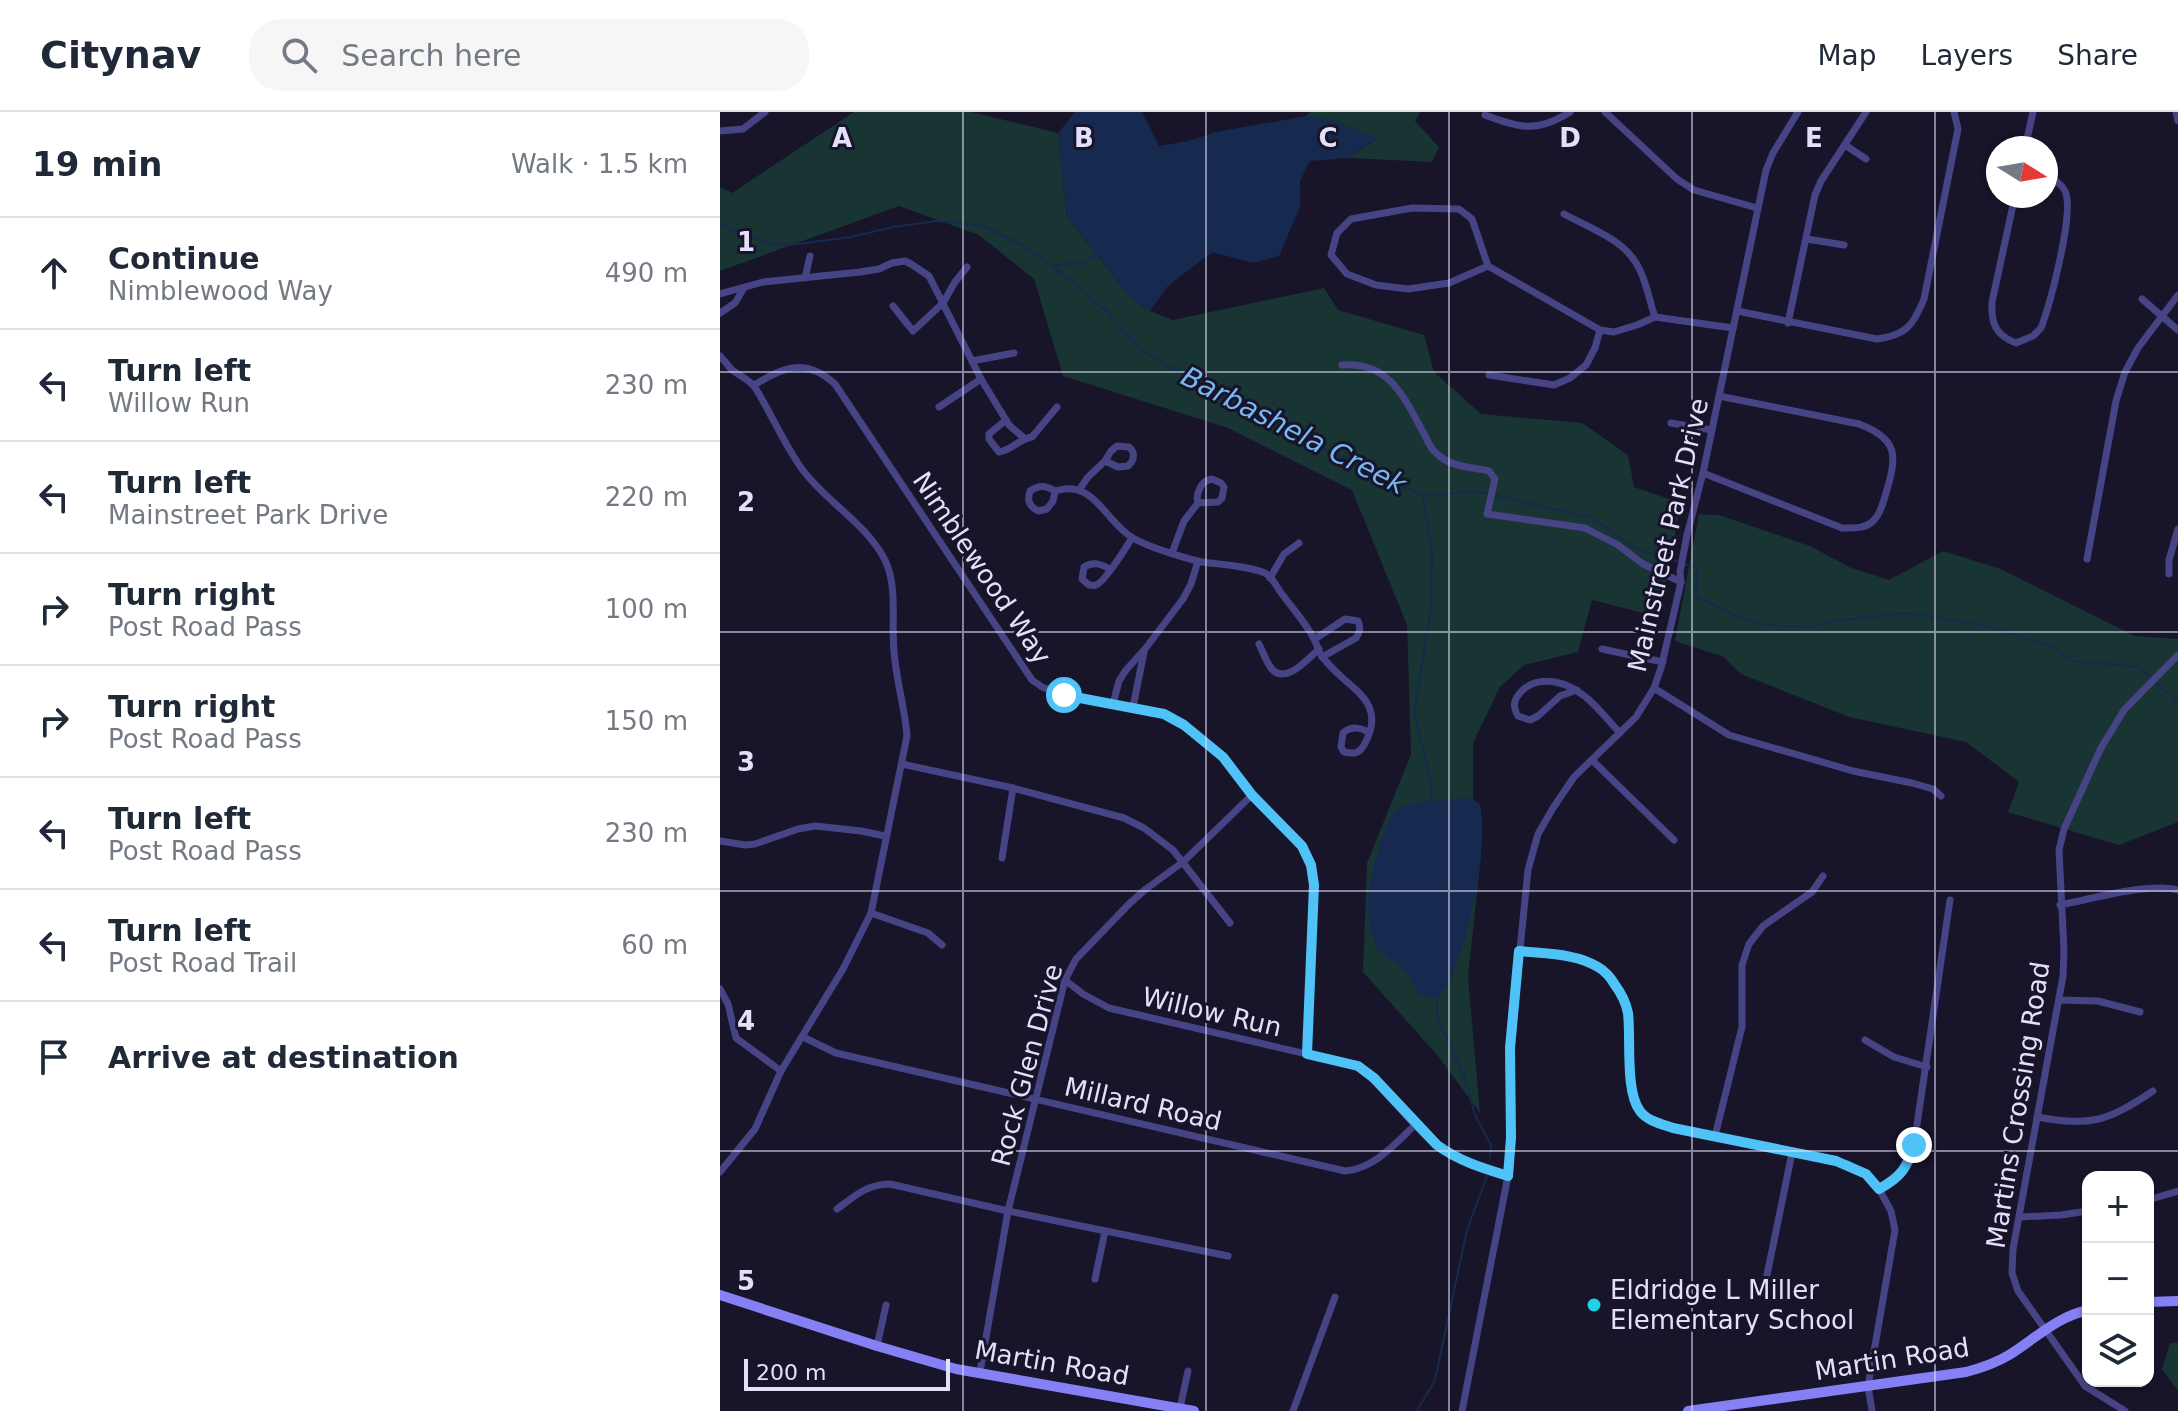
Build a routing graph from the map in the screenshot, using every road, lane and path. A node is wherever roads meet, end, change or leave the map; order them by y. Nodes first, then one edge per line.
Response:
1 (765, 112) edge
2 (1570, 112) edge
3 (1605, 112) edge
4 (1798, 112) edge
5 (1866, 112) edge
6 (1954, 112) edge
7 (2033, 112) edge
8 (2176, 112) edge
9 (1485, 115) dead end
10 (2178, 121) edge
11 (720, 131) edge
12 (2028, 136) edge
13 (1845, 145) junction
14 (1866, 159) dead end
15 (2058, 182) edge
16 (1757, 208) junction
17 (2012, 208) edge
18 (1564, 214) dead end
19 (1807, 239) junction
20 (1844, 245) dead end
21 (810, 256) dead end
22 (1488, 266) junction
23 (967, 267) dead end
24 (805, 278) junction
25 (744, 288) junction
26 (720, 294) edge
27 (2178, 295) edge
28 (2142, 299) dead end
29 (943, 303) junction
30 (893, 306) dead end
31 (1737, 311) junction
32 (720, 313) edge
33 (1655, 317) junction
34 (2162, 318) junction
35 (1788, 323) junction
36 (1733, 328) junction
37 (1600, 330) junction
38 (2178, 330) edge
39 (1014, 353) dead end
40 (720, 356) edge
41 (972, 361) junction
42 (1342, 365) dead end
43 (1489, 375) dead end
44 (981, 379) junction
45 (754, 385) junction
46 (1719, 396) junction
47 (939, 407) dead end
48 (1057, 407) dead end
49 (1006, 420) junction
50 (1671, 423) dead end
51 (1712, 430) junction
52 (1024, 438) junction
53 (1105, 461) dead end
54 (1703, 473) junction
55 (1079, 490) junction
56 (1055, 491) dead end
57 (1198, 503) dead end
58 (2178, 529) edge
59 (1132, 538) junction
60 (1299, 543) dead end
61 (1172, 553) junction
62 (2087, 559) dead end
63 (1198, 561) junction
64 (1110, 569) dead end
65 (2169, 574) dead end
66 (1270, 578) junction
67 (1681, 582) junction
68 (1315, 639) junction
69 (1259, 644) dead end
70 (1145, 649) junction
71 (1602, 649) dead end
72 (1320, 653) junction
73 (2178, 655) edge
74 (1663, 662) junction
75 (1654, 688) junction
76 (1577, 690) junction
77 (1113, 704) junction
78 (1133, 707) junction
79 (1369, 733) dead end
80 (1620, 733) junction
81 (1592, 760) junction
82 (902, 764) junction
83 (1013, 788) junction
84 (1252, 795) junction
85 (1941, 796) dead end
86 (885, 836) junction
87 (1674, 840) dead end
88 (720, 841) edge
89 (1002, 858) dead end
90 (1183, 862) junction
91 (1823, 876) dead end
92 (2178, 890) edge
93 (1950, 900) dead end
94 (2060, 905) junction
95 (871, 913) junction
96 (1230, 923) dead end
97 (942, 945) dead end
98 (1519, 951) junction
99 (1065, 980) junction
100 (720, 989) edge
101 (2059, 1000) junction
102 (2140, 1012) dead end
103 (803, 1037) junction
104 (1865, 1040) dead end
105 (1307, 1054) junction
106 (1927, 1067) junction
107 (781, 1071) junction
108 (2153, 1091) dead end
109 (1034, 1099) junction
110 (2037, 1117) junction
111 (1416, 1124) junction
112 (1715, 1136) junction
113 (1792, 1153) junction
114 (720, 1172) edge
115 (1508, 1176) junction
116 (1879, 1189) junction
117 (2178, 1191) edge
118 (2154, 1198) edge
119 (837, 1209) dead end
120 (1008, 1211) junction
121 (2082, 1212) edge
122 (2020, 1217) junction
123 (1105, 1231) junction
124 (1228, 1256) dead end
125 (1767, 1275) dead end
126 (1095, 1279) dead end
127 (720, 1295) edge
128 (1335, 1297) dead end
129 (2178, 1301) edge
130 (2154, 1302) edge
131 (886, 1305) dead end
132 (2082, 1312) edge
133 (2045, 1329) junction
134 (877, 1346) junction
135 (1188, 1371) dead end
136 (980, 1372) junction
137 (1868, 1386) junction
138 (1180, 1408) junction
139 (1194, 1411) edge
140 (1293, 1411) edge
141 (1462, 1411) edge
142 (1688, 1411) edge
143 (1872, 1411) edge
144 (2125, 1411) edge

1 - 11 street
2 - 9 street
3 - 16 street
4 - 16 street, Mainstreet Park Drive
5 - 13 street
6 - 35 street
7 - 12 street
8 - 10 street
13 - 14 street
13 - 19 street
15 - 17 street
16 - 31 street, Mainstreet Park Drive
18 - 33 street
19 - 20 street
19 - 35 street
21 - 24 street
22 - 22 street
22 - 37 street
23 - 29 street
24 - 25 street
24 - 29 street
25 - 26 street
25 - 32 street
27 - 34 street
28 - 34 street
29 - 30 street
29 - 41 street
31 - 35 street
31 - 36 street, Mainstreet Park Drive
33 - 36 street
33 - 37 street
34 - 38 street
34 - 62 street
36 - 46 street, Mainstreet Park Drive
37 - 43 street
39 - 41 street
40 - 45 street
41 - 44 street
42 - 67 street
44 - 47 street
44 - 49 street
45 - 77 street, Nimblewood Way
45 - 82 street
46 - 51 street, Mainstreet Park Drive
46 - 54 street
48 - 52 street
49 - 52 street
49 - 52 street
50 - 51 street
51 - 54 street, Mainstreet Park Drive
53 - 55 street
54 - 67 street, Mainstreet Park Drive
55 - 56 street
55 - 59 street
57 - 61 street
58 - 65 street
59 - 61 street
59 - 64 street
60 - 66 street
61 - 63 street
63 - 66 street
63 - 70 street
66 - 68 street
67 - 74 street, Mainstreet Park Drive
68 - 72 street
68 - 72 street
69 - 72 street
70 - 77 street
70 - 78 street
71 - 74 street
72 - 79 street
73 - 94 street, Martins Crossing Road
74 - 75 street, Mainstreet Park Drive
75 - 80 street, Mainstreet Park Drive
75 - 85 street
76 - 76 street
76 - 80 street
77 - 78 street, Nimblewood Way
78 - 84 street, Nimblewood Way
80 - 81 street, Mainstreet Park Drive
81 - 87 street
81 - 98 street, Mainstreet Park Drive
82 - 83 street
82 - 86 street
83 - 89 street
83 - 90 street
84 - 90 street, Rock Glen Drive
84 - 105 street, Nimblewood Way
86 - 88 street
86 - 95 street
90 - 96 street
90 - 99 street, Rock Glen Drive
91 - 112 street
92 - 94 street
93 - 106 street
94 - 101 street, Martins Crossing Road
95 - 97 street
95 - 103 street
98 - 112 street
98 - 115 street, Mainstreet Park Drive
99 - 105 street, Willow Run
99 - 109 street, Rock Glen Drive
100 - 107 street
101 - 102 street
101 - 110 street, Martins Crossing Road
103 - 107 street
103 - 109 street, Millard Road
104 - 106 street
105 - 111 street, Willow Run
106 - 116 street
107 - 114 street
108 - 110 street
109 - 111 street, Millard Road
109 - 120 street, Rock Glen Drive
110 - 122 street, Martins Crossing Road
111 - 115 street, Willow Run
112 - 113 street
113 - 116 street
113 - 125 street
115 - 141 street, Mainstreet Park Drive
116 - 137 street
117 - 118 street
119 - 120 street
120 - 123 street
120 - 136 street, Rock Glen Drive
121 - 122 street
122 - 133 street, Martins Crossing Road
123 - 124 street
123 - 126 street
127 - 134 street, Martin Road
128 - 140 street
129 - 130 street
131 - 134 street
132 - 133 street, Martin Road
133 - 137 street, Martin Road
133 - 144 street, Martins Crossing Road
134 - 136 street, Martin Road
135 - 138 street
136 - 138 street, Martin Road
137 - 142 street, Martin Road
137 - 143 street
138 - 139 street, Martin Road

